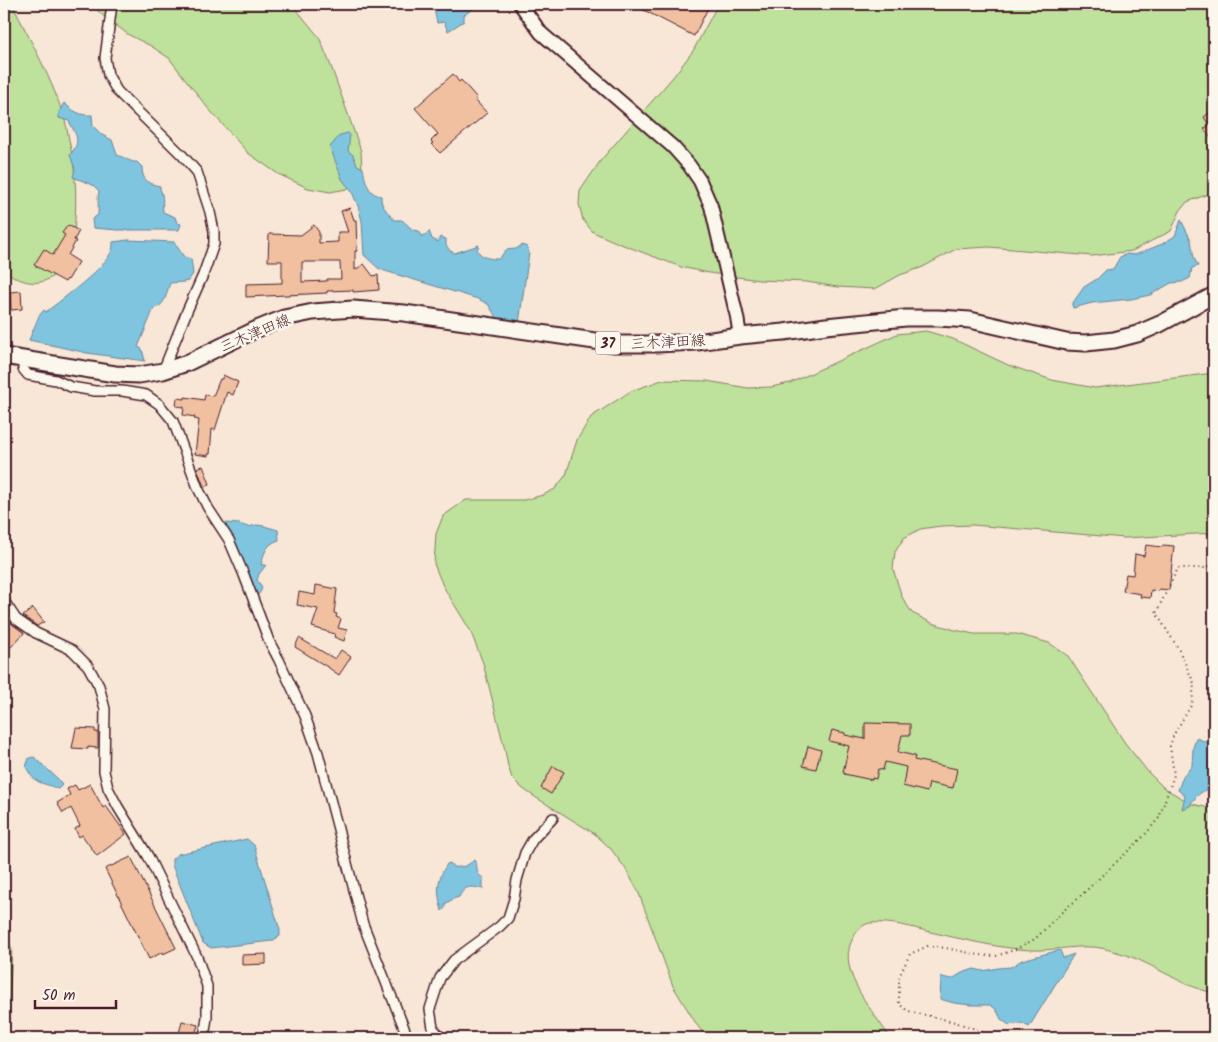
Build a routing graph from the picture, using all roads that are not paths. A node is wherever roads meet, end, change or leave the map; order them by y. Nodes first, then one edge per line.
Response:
1 (112, 4) edge
2 (520, 4) edge
3 (1214, 295) edge
4 (740, 336) junction
5 (4, 356) edge
6 (23, 359) junction
7 (163, 372) junction
8 (4, 601) edge
9 (553, 818) dead end
10 (204, 1038) edge
11 (408, 1038) edge
12 (441, 1038) edge

1 - 7 street
2 - 4 street
3 - 4 main road, 三木津田線 / 37
4 - 7 main road, 三木津田線 / 37
5 - 6 main road, 三木津田線 / 37
6 - 7 main road, 三木津田線 / 37
6 - 11 street
8 - 10 street
9 - 12 street

